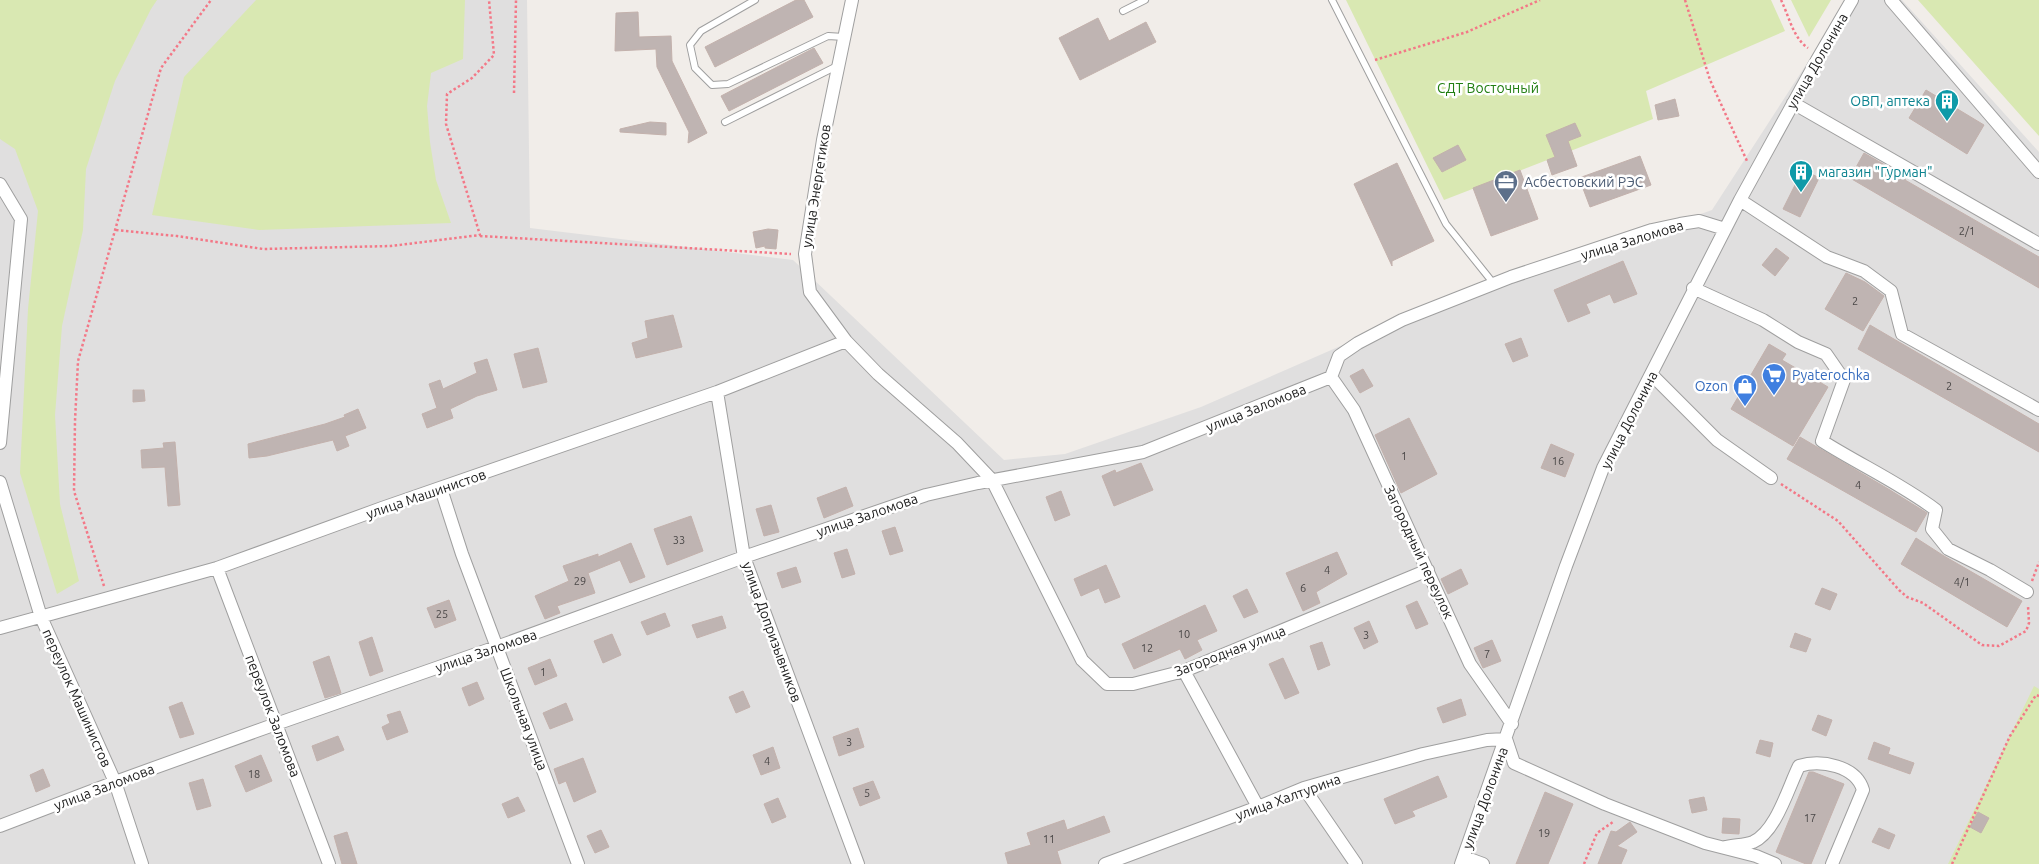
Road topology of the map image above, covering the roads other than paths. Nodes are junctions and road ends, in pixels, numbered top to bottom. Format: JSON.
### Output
{"nodes":[{"id":1,"x":755,"y":0,"type":"edge"},
{"id":2,"x":852,"y":0,"type":"edge"},
{"id":3,"x":1145,"y":0,"type":"edge"},
{"id":4,"x":1332,"y":0,"type":"edge"},
{"id":5,"x":1852,"y":0,"type":"edge"},
{"id":6,"x":1891,"y":0,"type":"edge"},
{"id":7,"x":1122,"y":11,"type":"dead end"},
{"id":8,"x":844,"y":37,"type":"junction"},
{"id":9,"x":838,"y":66,"type":"junction"},
{"id":10,"x":1793,"y":103,"type":"junction"},
{"id":11,"x":725,"y":122,"type":"dead end"},
{"id":12,"x":2039,"y":172,"type":"edge"},
{"id":13,"x":0,"y":184,"type":"edge"},
{"id":14,"x":1740,"y":200,"type":"junction"},
{"id":15,"x":1725,"y":229,"type":"junction"},
{"id":16,"x":2039,"y":244,"type":"edge"},
{"id":17,"x":1494,"y":284,"type":"junction"},
{"id":18,"x":1693,"y":288,"type":"junction"},
{"id":19,"x":846,"y":342,"type":"junction"},
{"id":20,"x":1652,"y":376,"type":"junction"},
{"id":21,"x":1331,"y":377,"type":"junction"},
{"id":22,"x":717,"y":392,"type":"junction"},
{"id":23,"x":2039,"y":410,"type":"edge"},
{"id":24,"x":0,"y":443,"type":"edge"},
{"id":25,"x":1771,"y":478,"type":"road end"},
{"id":26,"x":992,"y":480,"type":"junction"},
{"id":27,"x":0,"y":482,"type":"edge"},
{"id":28,"x":441,"y":489,"type":"junction"},
{"id":29,"x":744,"y":557,"type":"junction"},
{"id":30,"x":218,"y":568,"type":"junction"},
{"id":31,"x":1428,"y":570,"type":"junction"},
{"id":32,"x":2028,"y":592,"type":"dead end"},
{"id":33,"x":41,"y":616,"type":"junction"},
{"id":34,"x":0,"y":628,"type":"edge"},
{"id":35,"x":497,"y":647,"type":"junction"},
{"id":36,"x":1184,"y":672,"type":"junction"},
{"id":37,"x":276,"y":724,"type":"junction"},
{"id":38,"x":1512,"y":724,"type":"junction"},
{"id":39,"x":1506,"y":739,"type":"junction"},
{"id":40,"x":115,"y":782,"type":"junction"},
{"id":41,"x":1304,"y":788,"type":"junction"},
{"id":42,"x":1258,"y":807,"type":"junction"},
{"id":43,"x":0,"y":826,"type":"edge"},
{"id":44,"x":1724,"y":848,"type":"junction"},
{"id":45,"x":1463,"y":861,"type":"edge"},
{"id":46,"x":142,"y":864,"type":"edge"},
{"id":47,"x":329,"y":864,"type":"edge"},
{"id":48,"x":578,"y":864,"type":"edge"},
{"id":49,"x":858,"y":864,"type":"edge"},
{"id":50,"x":1105,"y":864,"type":"edge"},
{"id":51,"x":1356,"y":864,"type":"edge"},
{"id":52,"x":1483,"y":864,"type":"edge"},
{"id":53,"x":1775,"y":864,"type":"edge"},
{"id":54,"x":1832,"y":864,"type":"edge"}],
"edges":[{"from":1,"to":8,"type":"lane"},
{"from":2,"to":8,"type":"street","name":"улица Энергетиков"},
{"from":3,"to":7,"type":"lane"},
{"from":4,"to":17,"type":"lane"},
{"from":5,"to":10,"type":"street","name":"улица Долонина"},
{"from":6,"to":12,"type":"street"},
{"from":8,"to":9,"type":"street","name":"улица Энергетиков"},
{"from":9,"to":11,"type":"lane"},
{"from":9,"to":19,"type":"street","name":"улица Энергетиков"},
{"from":10,"to":14,"type":"street","name":"улица Долонина"},
{"from":10,"to":16,"type":"street"},
{"from":13,"to":24,"type":"street"},
{"from":14,"to":15,"type":"street","name":"улица Долонина"},
{"from":14,"to":23,"type":"street"},
{"from":15,"to":17,"type":"street","name":"улица Заломова"},
{"from":15,"to":18,"type":"street","name":"улица Долонина"},
{"from":17,"to":21,"type":"street","name":"улица Заломова"},
{"from":18,"to":20,"type":"street","name":"улица Долонина"},
{"from":18,"to":32,"type":"street"},
{"from":19,"to":22,"type":"street","name":"улица Машинистов"},
{"from":19,"to":26,"type":"street","name":"улица Энергетиков"},
{"from":20,"to":25,"type":"street"},
{"from":20,"to":38,"type":"street","name":"улица Долонина"},
{"from":21,"to":26,"type":"street","name":"улица Заломова"},
{"from":21,"to":31,"type":"street","name":"Загородный переулок"},
{"from":22,"to":28,"type":"street","name":"улица Машинистов"},
{"from":22,"to":29,"type":"street","name":"улица Допризывников"},
{"from":26,"to":29,"type":"street","name":"улица Заломова"},
{"from":26,"to":36,"type":"street","name":"Загородная улица"},
{"from":27,"to":33,"type":"street","name":"переулок Машинистов"},
{"from":28,"to":30,"type":"street","name":"улица Машинистов"},
{"from":28,"to":35,"type":"street","name":"Школьная улица"},
{"from":29,"to":35,"type":"street","name":"улица Заломова"},
{"from":29,"to":49,"type":"street","name":"улица Допризывников"},
{"from":30,"to":33,"type":"street","name":"улица Машинистов"},
{"from":30,"to":37,"type":"street","name":"переулок Заломова"},
{"from":31,"to":36,"type":"street","name":"Загородная улица"},
{"from":31,"to":38,"type":"street","name":"Загородный переулок"},
{"from":33,"to":34,"type":"street","name":"улица Машинистов"},
{"from":33,"to":40,"type":"street","name":"переулок Машинистов"},
{"from":35,"to":37,"type":"street","name":"улица Заломова"},
{"from":35,"to":48,"type":"street","name":"Школьная улица"},
{"from":36,"to":42,"type":"street"},
{"from":37,"to":40,"type":"street","name":"улица Заломова"},
{"from":37,"to":47,"type":"street","name":"переулок Заломова"},
{"from":38,"to":39,"type":"street","name":"улица Долонина"},
{"from":39,"to":41,"type":"street","name":"улица Халтурина"},
{"from":39,"to":44,"type":"street"},
{"from":39,"to":45,"type":"street","name":"улица Долонина"},
{"from":40,"to":43,"type":"street","name":"улица Заломова"},
{"from":40,"to":46,"type":"street","name":"переулок Машинистов"},
{"from":41,"to":42,"type":"street","name":"улица Халтурина"},
{"from":41,"to":51,"type":"street"},
{"from":42,"to":50,"type":"street","name":"улица Халтурина"},
{"from":44,"to":53,"type":"street"},
{"from":44,"to":54,"type":"street"},
{"from":45,"to":52,"type":"street"}]}
